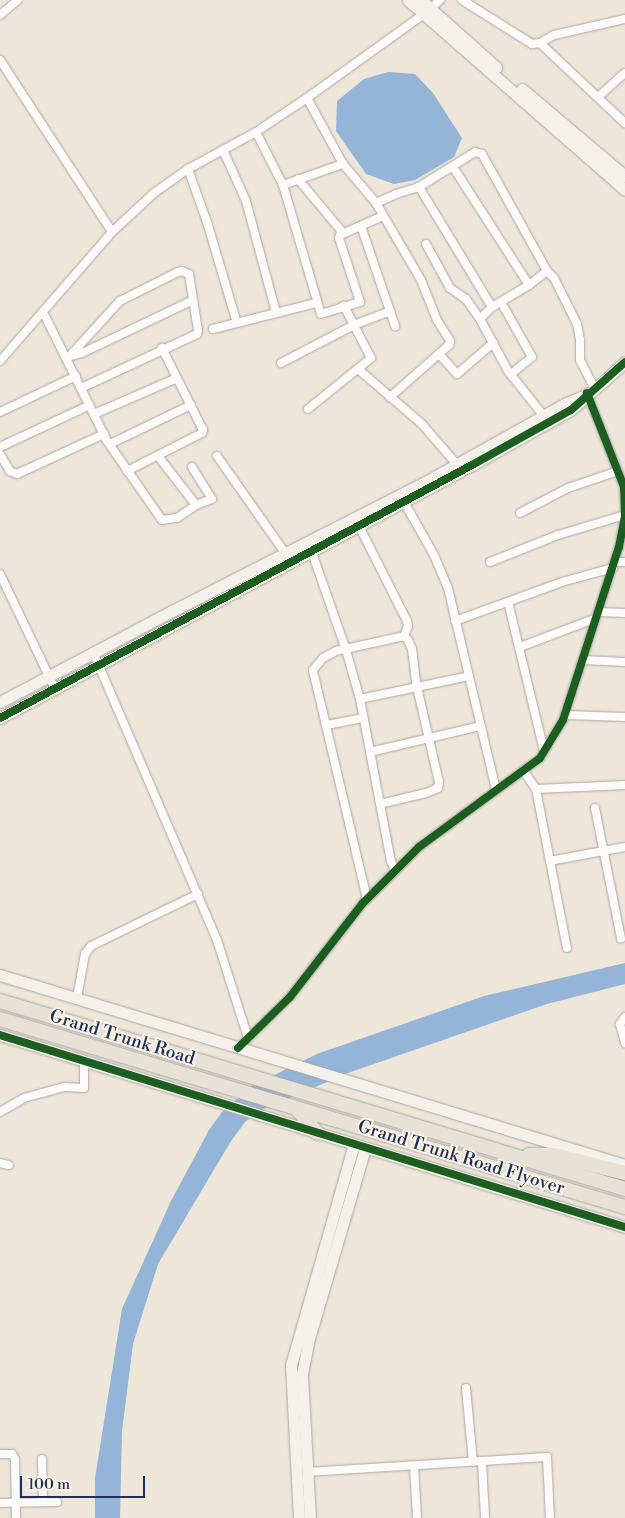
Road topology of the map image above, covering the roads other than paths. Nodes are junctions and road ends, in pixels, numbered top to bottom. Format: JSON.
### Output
{"nodes":[{"id":1,"x":18,"y":0,"type":"edge"},
{"id":2,"x":408,"y":0,"type":"edge"},
{"id":3,"x":421,"y":0,"type":"edge"},
{"id":4,"x":440,"y":0,"type":"edge"},
{"id":5,"x":462,"y":0,"type":"edge"},
{"id":6,"x":428,"y":11,"type":"junction"},
{"id":7,"x":0,"y":15,"type":"edge"},
{"id":8,"x":625,"y":19,"type":"edge"},
{"id":9,"x":540,"y":43,"type":"junction"},
{"id":10,"x":0,"y":60,"type":"edge"},
{"id":11,"x":625,"y":73,"type":"edge"},
{"id":12,"x":598,"y":97,"type":"junction"},
{"id":13,"x":307,"y":98,"type":"junction"},
{"id":14,"x":625,"y":123,"type":"edge"},
{"id":15,"x":256,"y":132,"type":"junction"},
{"id":16,"x":223,"y":150,"type":"junction"},
{"id":17,"x":343,"y":164,"type":"junction"},
{"id":18,"x":453,"y":167,"type":"junction"},
{"id":19,"x":188,"y":169,"type":"junction"},
{"id":20,"x":625,"y":176,"type":"edge"},
{"id":21,"x":298,"y":178,"type":"junction"},
{"id":22,"x":283,"y":185,"type":"junction"},
{"id":23,"x":419,"y":187,"type":"junction"},
{"id":24,"x":625,"y":190,"type":"edge"},
{"id":25,"x":376,"y":203,"type":"junction"},
{"id":26,"x":383,"y":216,"type":"junction"},
{"id":27,"x":361,"y":226,"type":"junction"},
{"id":28,"x":112,"y":232,"type":"junction"},
{"id":29,"x":343,"y":233,"type":"junction"},
{"id":30,"x":426,"y":244,"type":"dead end"},
{"id":31,"x":547,"y":271,"type":"junction"},
{"id":32,"x":529,"y":285,"type":"junction"},
{"id":33,"x":193,"y":300,"type":"junction"},
{"id":34,"x":500,"y":302,"type":"junction"},
{"id":35,"x":316,"y":303,"type":"junction"},
{"id":36,"x":344,"y":306,"type":"junction"},
{"id":37,"x":492,"y":307,"type":"junction"},
{"id":38,"x":390,"y":311,"type":"junction"},
{"id":39,"x":43,"y":312,"type":"junction"},
{"id":40,"x":276,"y":312,"type":"junction"},
{"id":41,"x":480,"y":319,"type":"junction"},
{"id":42,"x":237,"y":323,"type":"junction"},
{"id":43,"x":354,"y":325,"type":"junction"},
{"id":44,"x":395,"y":326,"type":"dead end"},
{"id":45,"x":213,"y":329,"type":"dead end"},
{"id":46,"x":493,"y":343,"type":"junction"},
{"id":47,"x":162,"y":348,"type":"junction"},
{"id":48,"x":439,"y":354,"type":"junction"},
{"id":49,"x":69,"y":357,"type":"junction"},
{"id":50,"x":0,"y":361,"type":"edge"},
{"id":51,"x":625,"y":362,"type":"edge"},
{"id":52,"x":281,"y":363,"type":"dead end"},
{"id":53,"x":358,"y":369,"type":"junction"},
{"id":54,"x":511,"y":374,"type":"junction"},
{"id":55,"x":76,"y":376,"type":"junction"},
{"id":56,"x":177,"y":378,"type":"junction"},
{"id":57,"x":81,"y":388,"type":"junction"},
{"id":58,"x":589,"y":392,"type":"junction"},
{"id":59,"x":390,"y":397,"type":"junction"},
{"id":60,"x":90,"y":405,"type":"junction"},
{"id":61,"x":191,"y":405,"type":"junction"},
{"id":62,"x":308,"y":409,"type":"dead end"},
{"id":63,"x":0,"y":412,"type":"edge"},
{"id":64,"x":94,"y":414,"type":"junction"},
{"id":65,"x":543,"y":415,"type":"junction"},
{"id":66,"x":104,"y":434,"type":"junction"},
{"id":67,"x":110,"y":444,"type":"junction"},
{"id":68,"x":0,"y":447,"type":"edge"},
{"id":69,"x":0,"y":454,"type":"edge"},
{"id":70,"x":158,"y":456,"type":"junction"},
{"id":71,"x":217,"y":456,"type":"dead end"},
{"id":72,"x":192,"y":467,"type":"dead end"},
{"id":73,"x":459,"y":467,"type":"junction"},
{"id":74,"x":127,"y":471,"type":"junction"},
{"id":75,"x":618,"y":471,"type":"junction"},
{"id":76,"x":404,"y":502,"type":"junction"},
{"id":77,"x":196,"y":505,"type":"junction"},
{"id":78,"x":520,"y":513,"type":"dead end"},
{"id":79,"x":625,"y":514,"type":"edge"},
{"id":80,"x":624,"y":524,"type":"edge"},
{"id":81,"x":359,"y":526,"type":"junction"},
{"id":82,"x":310,"y":547,"type":"junction"},
{"id":83,"x":286,"y":554,"type":"junction"},
{"id":84,"x":490,"y":562,"type":"dead end"},
{"id":85,"x":625,"y":562,"type":"edge"},
{"id":86,"x":614,"y":565,"type":"junction"},
{"id":87,"x":0,"y":574,"type":"edge"},
{"id":88,"x":508,"y":602,"type":"junction"},
{"id":89,"x":598,"y":612,"type":"junction"},
{"id":90,"x":625,"y":613,"type":"edge"},
{"id":91,"x":594,"y":620,"type":"junction"},
{"id":92,"x":455,"y":621,"type":"junction"},
{"id":93,"x":404,"y":636,"type":"junction"},
{"id":94,"x":520,"y":647,"type":"junction"},
{"id":95,"x":346,"y":650,"type":"junction"},
{"id":96,"x":93,"y":652,"type":"junction"},
{"id":97,"x":583,"y":660,"type":"junction"},
{"id":98,"x":625,"y":662,"type":"edge"},
{"id":99,"x":99,"y":666,"type":"junction"},
{"id":100,"x":49,"y":676,"type":"junction"},
{"id":101,"x":469,"y":676,"type":"junction"},
{"id":102,"x":418,"y":687,"type":"junction"},
{"id":103,"x":56,"y":689,"type":"junction"},
{"id":104,"x":360,"y":699,"type":"junction"},
{"id":105,"x":0,"y":702,"type":"edge"},
{"id":106,"x":565,"y":715,"type":"junction"},
{"id":107,"x":625,"y":717,"type":"edge"},
{"id":108,"x":0,"y":718,"type":"edge"},
{"id":109,"x":363,"y":718,"type":"junction"},
{"id":110,"x":327,"y":725,"type":"junction"},
{"id":111,"x":480,"y":726,"type":"junction"},
{"id":112,"x":428,"y":737,"type":"junction"},
{"id":113,"x":544,"y":751,"type":"junction"},
{"id":114,"x":370,"y":752,"type":"junction"},
{"id":115,"x":523,"y":770,"type":"junction"},
{"id":116,"x":625,"y":785,"type":"edge"},
{"id":117,"x":536,"y":789,"type":"junction"},
{"id":118,"x":496,"y":790,"type":"junction"},
{"id":119,"x":380,"y":804,"type":"junction"},
{"id":120,"x":596,"y":808,"type":"dead end"},
{"id":121,"x":625,"y":848,"type":"edge"},
{"id":122,"x":604,"y":851,"type":"junction"},
{"id":123,"x":550,"y":860,"type":"junction"},
{"id":124,"x":395,"y":871,"type":"junction"},
{"id":125,"x":198,"y":894,"type":"junction"},
{"id":126,"x":367,"y":899,"type":"junction"},
{"id":127,"x":621,"y":938,"type":"dead end"},
{"id":128,"x":567,"y":948,"type":"dead end"},
{"id":129,"x":0,"y":975,"type":"edge"},
{"id":130,"x":77,"y":998,"type":"junction"},
{"id":131,"x":0,"y":1001,"type":"edge"},
{"id":132,"x":625,"y":1017,"type":"edge"},
{"id":133,"x":0,"y":1019,"type":"edge"},
{"id":134,"x":0,"y":1035,"type":"edge"},
{"id":135,"x":248,"y":1038,"type":"junction"},
{"id":136,"x":625,"y":1043,"type":"edge"},
{"id":137,"x":238,"y":1048,"type":"junction"},
{"id":138,"x":84,"y":1062,"type":"junction"},
{"id":139,"x":297,"y":1109,"type":"junction"},
{"id":140,"x":0,"y":1112,"type":"edge"},
{"id":141,"x":317,"y":1133,"type":"junction"},
{"id":142,"x":360,"y":1146,"type":"junction"},
{"id":143,"x":513,"y":1155,"type":"junction"},
{"id":144,"x":0,"y":1163,"type":"edge"},
{"id":145,"x":9,"y":1165,"type":"dead end"},
{"id":146,"x":625,"y":1165,"type":"edge"},
{"id":147,"x":625,"y":1173,"type":"edge"},
{"id":148,"x":621,"y":1188,"type":"edge"},
{"id":149,"x":619,"y":1205,"type":"edge"},
{"id":150,"x":625,"y":1227,"type":"edge"},
{"id":151,"x":466,"y":1388,"type":"dead end"},
{"id":152,"x":0,"y":1454,"type":"edge"},
{"id":153,"x":42,"y":1459,"type":"dead end"},
{"id":154,"x":478,"y":1462,"type":"junction"},
{"id":155,"x":414,"y":1466,"type":"junction"},
{"id":156,"x":307,"y":1472,"type":"junction"},
{"id":157,"x":16,"y":1502,"type":"junction"},
{"id":158,"x":43,"y":1502,"type":"junction"},
{"id":159,"x":57,"y":1502,"type":"dead end"},
{"id":160,"x":0,"y":1503,"type":"edge"},
{"id":161,"x":16,"y":1518,"type":"edge"},
{"id":162,"x":299,"y":1518,"type":"edge"},
{"id":163,"x":310,"y":1518,"type":"edge"},
{"id":164,"x":417,"y":1518,"type":"edge"},
{"id":165,"x":485,"y":1518,"type":"edge"},
{"id":166,"x":550,"y":1518,"type":"edge"}],
"edges":[{"from":1,"to":7,"type":"street"},
{"from":2,"to":6,"type":"street"},
{"from":3,"to":6,"type":"street"},
{"from":4,"to":6,"type":"street"},
{"from":5,"to":9,"type":"street"},
{"from":6,"to":13,"type":"street"},
{"from":6,"to":20,"type":"street"},
{"from":6,"to":24,"type":"street"},
{"from":8,"to":9,"type":"street"},
{"from":9,"to":12,"type":"street"},
{"from":10,"to":28,"type":"street"},
{"from":11,"to":12,"type":"street"},
{"from":12,"to":14,"type":"street"},
{"from":13,"to":15,"type":"street"},
{"from":13,"to":17,"type":"street"},
{"from":15,"to":16,"type":"street"},
{"from":15,"to":22,"type":"street"},
{"from":16,"to":19,"type":"street"},
{"from":16,"to":40,"type":"street"},
{"from":17,"to":21,"type":"street"},
{"from":17,"to":25,"type":"street"},
{"from":18,"to":23,"type":"street"},
{"from":18,"to":31,"type":"street"},
{"from":18,"to":32,"type":"street"},
{"from":19,"to":28,"type":"street"},
{"from":19,"to":42,"type":"street"},
{"from":21,"to":22,"type":"street"},
{"from":21,"to":29,"type":"street"},
{"from":22,"to":35,"type":"street"},
{"from":23,"to":25,"type":"street"},
{"from":23,"to":37,"type":"street"},
{"from":25,"to":26,"type":"street"},
{"from":26,"to":27,"type":"street"},
{"from":26,"to":48,"type":"street"},
{"from":27,"to":29,"type":"street"},
{"from":27,"to":38,"type":"street"},
{"from":28,"to":39,"type":"street"},
{"from":29,"to":36,"type":"street"},
{"from":30,"to":41,"type":"street"},
{"from":31,"to":32,"type":"street"},
{"from":31,"to":58,"type":"street"},
{"from":32,"to":34,"type":"street"},
{"from":33,"to":47,"type":"street"},
{"from":33,"to":49,"type":"street"},
{"from":33,"to":49,"type":"street"},
{"from":34,"to":37,"type":"street"},
{"from":34,"to":54,"type":"street"},
{"from":35,"to":36,"type":"street"},
{"from":35,"to":40,"type":"street"},
{"from":36,"to":43,"type":"street"},
{"from":37,"to":41,"type":"street"},
{"from":38,"to":43,"type":"street"},
{"from":38,"to":44,"type":"street"},
{"from":39,"to":49,"type":"street"},
{"from":39,"to":50,"type":"street"},
{"from":40,"to":42,"type":"street"},
{"from":41,"to":46,"type":"street"},
{"from":42,"to":45,"type":"street"},
{"from":43,"to":52,"type":"street"},
{"from":43,"to":53,"type":"street"},
{"from":46,"to":48,"type":"street"},
{"from":46,"to":54,"type":"street"},
{"from":47,"to":56,"type":"street"},
{"from":47,"to":57,"type":"street"},
{"from":48,"to":59,"type":"street"},
{"from":49,"to":55,"type":"street"},
{"from":51,"to":58,"type":"street"},
{"from":53,"to":59,"type":"street"},
{"from":53,"to":62,"type":"street"},
{"from":54,"to":65,"type":"street"},
{"from":55,"to":57,"type":"street"},
{"from":55,"to":63,"type":"street"},
{"from":56,"to":61,"type":"street"},
{"from":56,"to":64,"type":"street"},
{"from":57,"to":60,"type":"street"},
{"from":58,"to":65,"type":"street"},
{"from":58,"to":73,"type":"street"},
{"from":58,"to":75,"type":"street"},
{"from":59,"to":73,"type":"street"},
{"from":60,"to":64,"type":"street"},
{"from":60,"to":68,"type":"street"},
{"from":61,"to":67,"type":"street"},
{"from":61,"to":70,"type":"street"},
{"from":64,"to":66,"type":"street"},
{"from":65,"to":73,"type":"street"},
{"from":66,"to":67,"type":"street"},
{"from":66,"to":69,"type":"street"},
{"from":67,"to":74,"type":"street"},
{"from":70,"to":74,"type":"street"},
{"from":70,"to":77,"type":"street"},
{"from":71,"to":83,"type":"street"},
{"from":72,"to":77,"type":"street"},
{"from":73,"to":76,"type":"street"},
{"from":73,"to":82,"type":"street"},
{"from":74,"to":77,"type":"street"},
{"from":75,"to":78,"type":"street"},
{"from":75,"to":79,"type":"street"},
{"from":76,"to":81,"type":"street"},
{"from":76,"to":92,"type":"street"},
{"from":79,"to":80,"type":"street"},
{"from":79,"to":84,"type":"street"},
{"from":80,"to":86,"type":"street"},
{"from":81,"to":82,"type":"street"},
{"from":81,"to":93,"type":"street"},
{"from":82,"to":83,"type":"street"},
{"from":82,"to":95,"type":"street"},
{"from":82,"to":99,"type":"street"},
{"from":83,"to":96,"type":"street"},
{"from":85,"to":86,"type":"street"},
{"from":86,"to":88,"type":"street"},
{"from":86,"to":89,"type":"street"},
{"from":87,"to":100,"type":"street"},
{"from":88,"to":92,"type":"street"},
{"from":88,"to":94,"type":"street"},
{"from":89,"to":90,"type":"street"},
{"from":89,"to":91,"type":"street"},
{"from":91,"to":94,"type":"street"},
{"from":91,"to":97,"type":"street"},
{"from":92,"to":101,"type":"street"},
{"from":93,"to":95,"type":"street"},
{"from":93,"to":102,"type":"street"},
{"from":94,"to":113,"type":"street"},
{"from":95,"to":104,"type":"street"},
{"from":95,"to":110,"type":"street"},
{"from":96,"to":99,"type":"street"},
{"from":96,"to":100,"type":"street"},
{"from":97,"to":98,"type":"street"},
{"from":97,"to":106,"type":"street"},
{"from":99,"to":103,"type":"street"},
{"from":99,"to":125,"type":"street"},
{"from":100,"to":103,"type":"street"},
{"from":100,"to":105,"type":"street"},
{"from":101,"to":102,"type":"street"},
{"from":101,"to":111,"type":"street"},
{"from":102,"to":104,"type":"street"},
{"from":102,"to":112,"type":"street"},
{"from":103,"to":108,"type":"street"},
{"from":104,"to":109,"type":"street"},
{"from":106,"to":107,"type":"street"},
{"from":106,"to":113,"type":"street"},
{"from":109,"to":110,"type":"street"},
{"from":109,"to":114,"type":"street"},
{"from":110,"to":126,"type":"street"},
{"from":111,"to":112,"type":"street"},
{"from":111,"to":118,"type":"street"},
{"from":112,"to":114,"type":"street"},
{"from":112,"to":119,"type":"street"},
{"from":113,"to":115,"type":"street"},
{"from":114,"to":119,"type":"street"},
{"from":115,"to":117,"type":"street"},
{"from":115,"to":118,"type":"street"},
{"from":116,"to":117,"type":"street"},
{"from":117,"to":123,"type":"street"},
{"from":118,"to":124,"type":"street"},
{"from":119,"to":124,"type":"street"},
{"from":120,"to":122,"type":"street"},
{"from":121,"to":122,"type":"street"},
{"from":122,"to":123,"type":"street"},
{"from":122,"to":127,"type":"street"},
{"from":123,"to":128,"type":"street"},
{"from":124,"to":126,"type":"street"},
{"from":125,"to":130,"type":"street"},
{"from":125,"to":135,"type":"street"},
{"from":126,"to":135,"type":"street"},
{"from":129,"to":130,"type":"street"},
{"from":130,"to":137,"type":"street"},
{"from":131,"to":143,"type":"highway","name":"Grand Trunk Road"},
{"from":132,"to":136,"type":"street"},
{"from":133,"to":139,"type":"highway","name":"Grand Trunk Road"},
{"from":134,"to":138,"type":"street"},
{"from":135,"to":137,"type":"street"},
{"from":137,"to":146,"type":"street"},
{"from":138,"to":140,"type":"street"},
{"from":138,"to":141,"type":"street"},
{"from":139,"to":141,"type":"highway"},
{"from":139,"to":149,"type":"highway","name":"Grand Trunk Road Flyover"},
{"from":141,"to":142,"type":"street"},
{"from":142,"to":150,"type":"street"},
{"from":142,"to":156,"type":"street"},
{"from":142,"to":162,"type":"street"},
{"from":143,"to":147,"type":"highway"},
{"from":143,"to":148,"type":"highway"},
{"from":144,"to":145,"type":"street"},
{"from":151,"to":154,"type":"street"},
{"from":152,"to":157,"type":"street"},
{"from":153,"to":158,"type":"street"},
{"from":154,"to":155,"type":"street"},
{"from":154,"to":165,"type":"street"},
{"from":154,"to":166,"type":"street"},
{"from":155,"to":156,"type":"street"},
{"from":155,"to":164,"type":"street"},
{"from":156,"to":163,"type":"street"},
{"from":157,"to":158,"type":"street"},
{"from":157,"to":160,"type":"street"},
{"from":157,"to":161,"type":"street"},
{"from":158,"to":159,"type":"street"}]}
